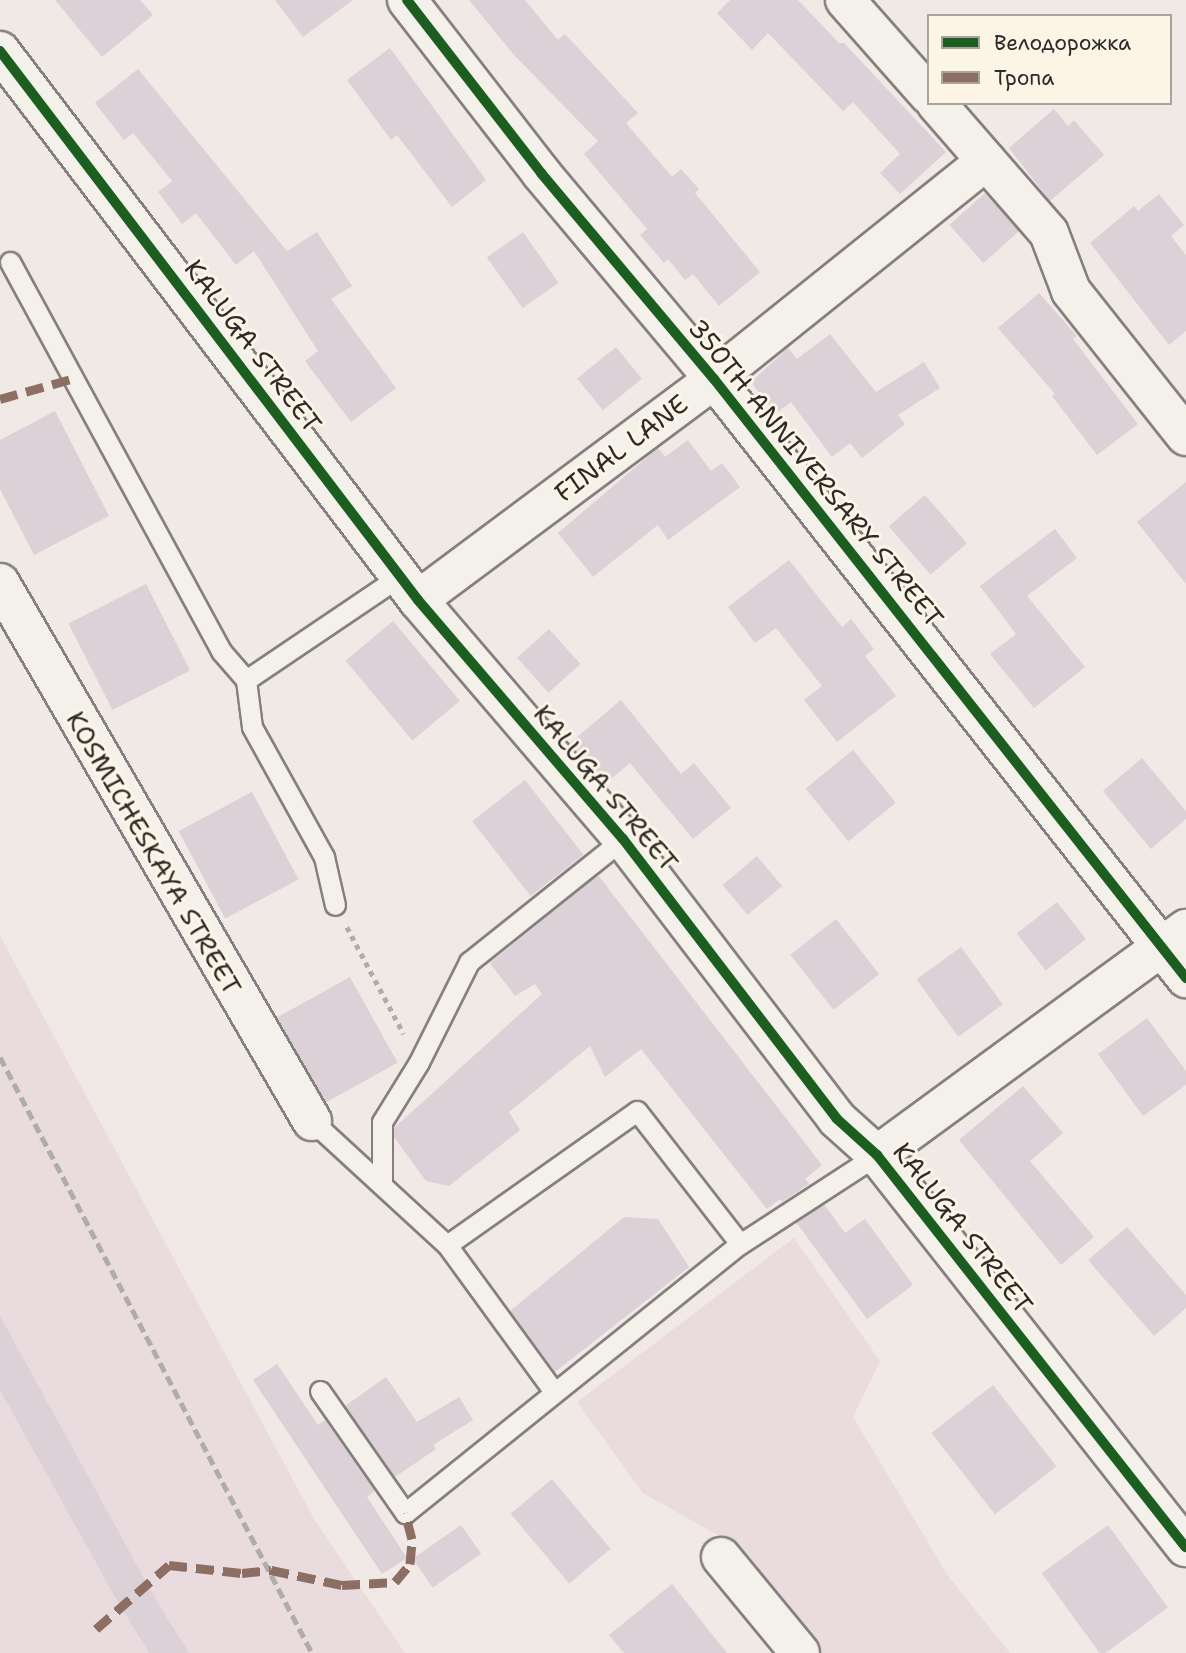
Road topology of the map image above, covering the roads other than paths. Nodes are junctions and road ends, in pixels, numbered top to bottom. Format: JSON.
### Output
{"nodes":[{"id":1,"x":407,"y":0,"type":"edge"},
{"id":2,"x":845,"y":0,"type":"edge"},
{"id":3,"x":3,"y":61,"type":"edge"},
{"id":4,"x":927,"y":93,"type":"edge"},
{"id":5,"x":938,"y":105,"type":"edge"},
{"id":6,"x":986,"y":161,"type":"junction"},
{"id":7,"x":10,"y":262,"type":"dead end"},
{"id":8,"x":715,"y":379,"type":"junction"},
{"id":9,"x":1186,"y":436,"type":"edge"},
{"id":10,"x":0,"y":583,"type":"edge"},
{"id":11,"x":409,"y":588,"type":"junction"},
{"id":12,"x":246,"y":680,"type":"junction"},
{"id":13,"x":623,"y":839,"type":"junction"},
{"id":14,"x":335,"y":905,"type":"road end"},
{"id":15,"x":1174,"y":938,"type":"edge"},
{"id":16,"x":1186,"y":978,"type":"edge"},
{"id":17,"x":312,"y":1121,"type":"joint"},
{"id":18,"x":877,"y":1155,"type":"junction"},
{"id":19,"x":382,"y":1185,"type":"junction"},
{"id":20,"x":740,"y":1244,"type":"junction"},
{"id":21,"x":447,"y":1245,"type":"junction"},
{"id":22,"x":320,"y":1391,"type":"dead end"},
{"id":23,"x":554,"y":1392,"type":"junction"},
{"id":24,"x":1186,"y":1547,"type":"edge"},
{"id":25,"x":721,"y":1557,"type":"dead end"},
{"id":26,"x":800,"y":1653,"type":"edge"}],
"edges":[{"from":1,"to":8,"type":"street","name":"350TH ANNIVERSARY STREET"},
{"from":2,"to":4,"type":"street"},
{"from":3,"to":11,"type":"street","name":"KALUGA STREET"},
{"from":5,"to":6,"type":"street"},
{"from":6,"to":8,"type":"street","name":"FINAL LANE"},
{"from":6,"to":9,"type":"street"},
{"from":7,"to":12,"type":"lane"},
{"from":8,"to":11,"type":"street","name":"FINAL LANE"},
{"from":8,"to":15,"type":"street","name":"350TH ANNIVERSARY STREET"},
{"from":10,"to":17,"type":"street","name":"KOSMICHESKAYA STREET"},
{"from":11,"to":12,"type":"lane"},
{"from":11,"to":13,"type":"street","name":"KALUGA STREET"},
{"from":12,"to":14,"type":"lane"},
{"from":13,"to":18,"type":"street","name":"KALUGA STREET"},
{"from":13,"to":19,"type":"lane"},
{"from":15,"to":16,"type":"street","name":"350TH ANNIVERSARY STREET"},
{"from":15,"to":18,"type":"street"},
{"from":17,"to":19,"type":"lane"},
{"from":18,"to":20,"type":"lane"},
{"from":18,"to":24,"type":"street","name":"KALUGA STREET"},
{"from":19,"to":21,"type":"lane"},
{"from":20,"to":21,"type":"lane"},
{"from":20,"to":23,"type":"lane"},
{"from":21,"to":23,"type":"lane"},
{"from":22,"to":23,"type":"lane"},
{"from":25,"to":26,"type":"street"}]}
